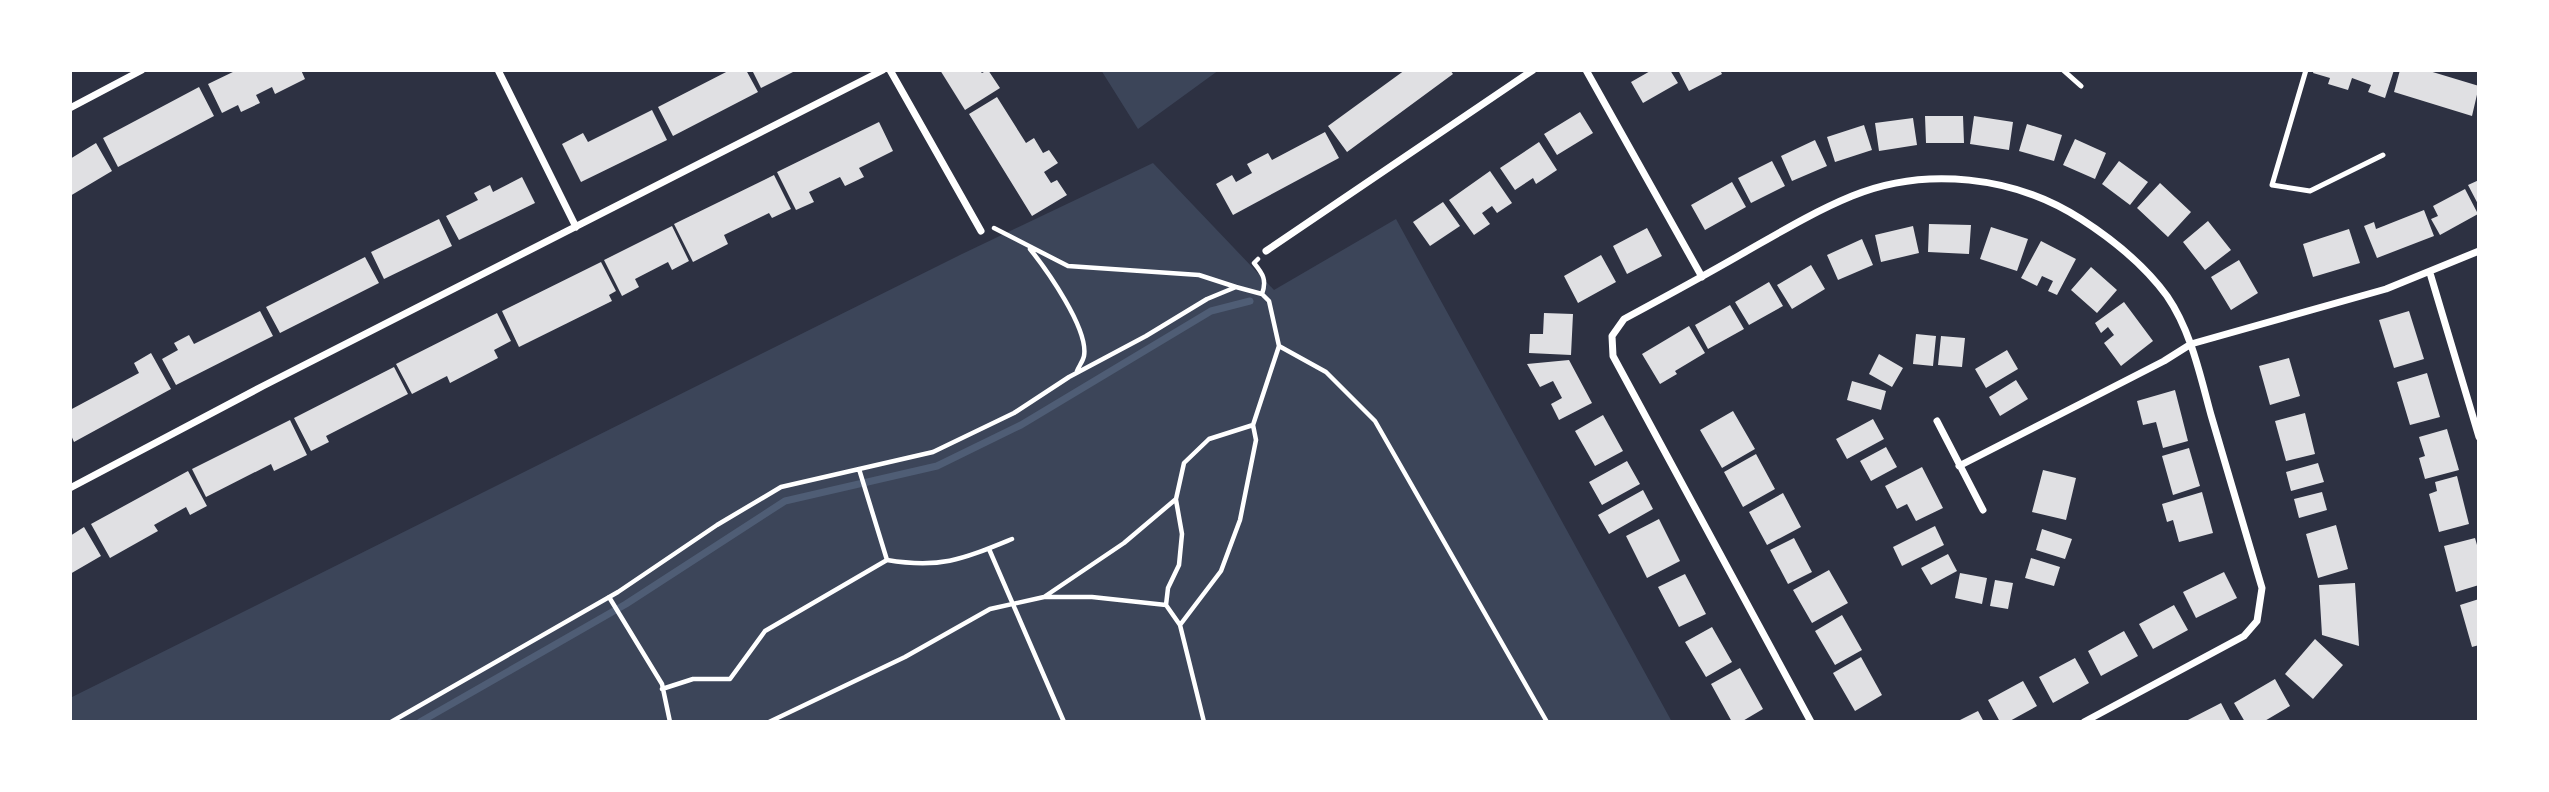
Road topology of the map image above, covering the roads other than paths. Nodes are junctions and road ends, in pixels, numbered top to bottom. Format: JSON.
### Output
{"nodes":[{"id":1,"x":142,"y":70,"type":"edge"},
{"id":2,"x":498,"y":70,"type":"edge"},
{"id":3,"x":883,"y":70,"type":"edge"},
{"id":4,"x":890,"y":70,"type":"edge"},
{"id":5,"x":1533,"y":70,"type":"edge"},
{"id":6,"x":1586,"y":70,"type":"edge"},
{"id":7,"x":2066,"y":70,"type":"edge"},
{"id":8,"x":2306,"y":70,"type":"edge"},
{"id":9,"x":2081,"y":86,"type":"dead end"},
{"id":10,"x":70,"y":108,"type":"edge"},
{"id":11,"x":2383,"y":155,"type":"dead end"},
{"id":12,"x":576,"y":228,"type":"junction"},
{"id":13,"x":981,"y":231,"type":"road end"},
{"id":14,"x":1266,"y":251,"type":"dead end"},
{"id":15,"x":2479,"y":251,"type":"edge"},
{"id":16,"x":2430,"y":273,"type":"junction"},
{"id":17,"x":1702,"y":276,"type":"junction"},
{"id":18,"x":2191,"y":344,"type":"junction"},
{"id":19,"x":1937,"y":421,"type":"dead end"},
{"id":20,"x":2479,"y":437,"type":"edge"},
{"id":21,"x":1959,"y":466,"type":"junction"},
{"id":22,"x":70,"y":488,"type":"edge"},
{"id":23,"x":1983,"y":510,"type":"dead end"},
{"id":24,"x":1811,"y":722,"type":"edge"},
{"id":25,"x":2084,"y":722,"type":"edge"}],
"edges":[{"from":1,"to":10,"type":"street"},
{"from":2,"to":12,"type":"street"},
{"from":3,"to":12,"type":"street"},
{"from":4,"to":13,"type":"street"},
{"from":5,"to":14,"type":"street"},
{"from":6,"to":17,"type":"street"},
{"from":7,"to":9,"type":"lane"},
{"from":8,"to":11,"type":"lane"},
{"from":12,"to":22,"type":"street"},
{"from":15,"to":16,"type":"street"},
{"from":16,"to":18,"type":"street"},
{"from":16,"to":20,"type":"street"},
{"from":17,"to":18,"type":"street"},
{"from":17,"to":24,"type":"street"},
{"from":18,"to":21,"type":"street"},
{"from":18,"to":25,"type":"street"},
{"from":19,"to":21,"type":"street"},
{"from":21,"to":23,"type":"street"}]}
